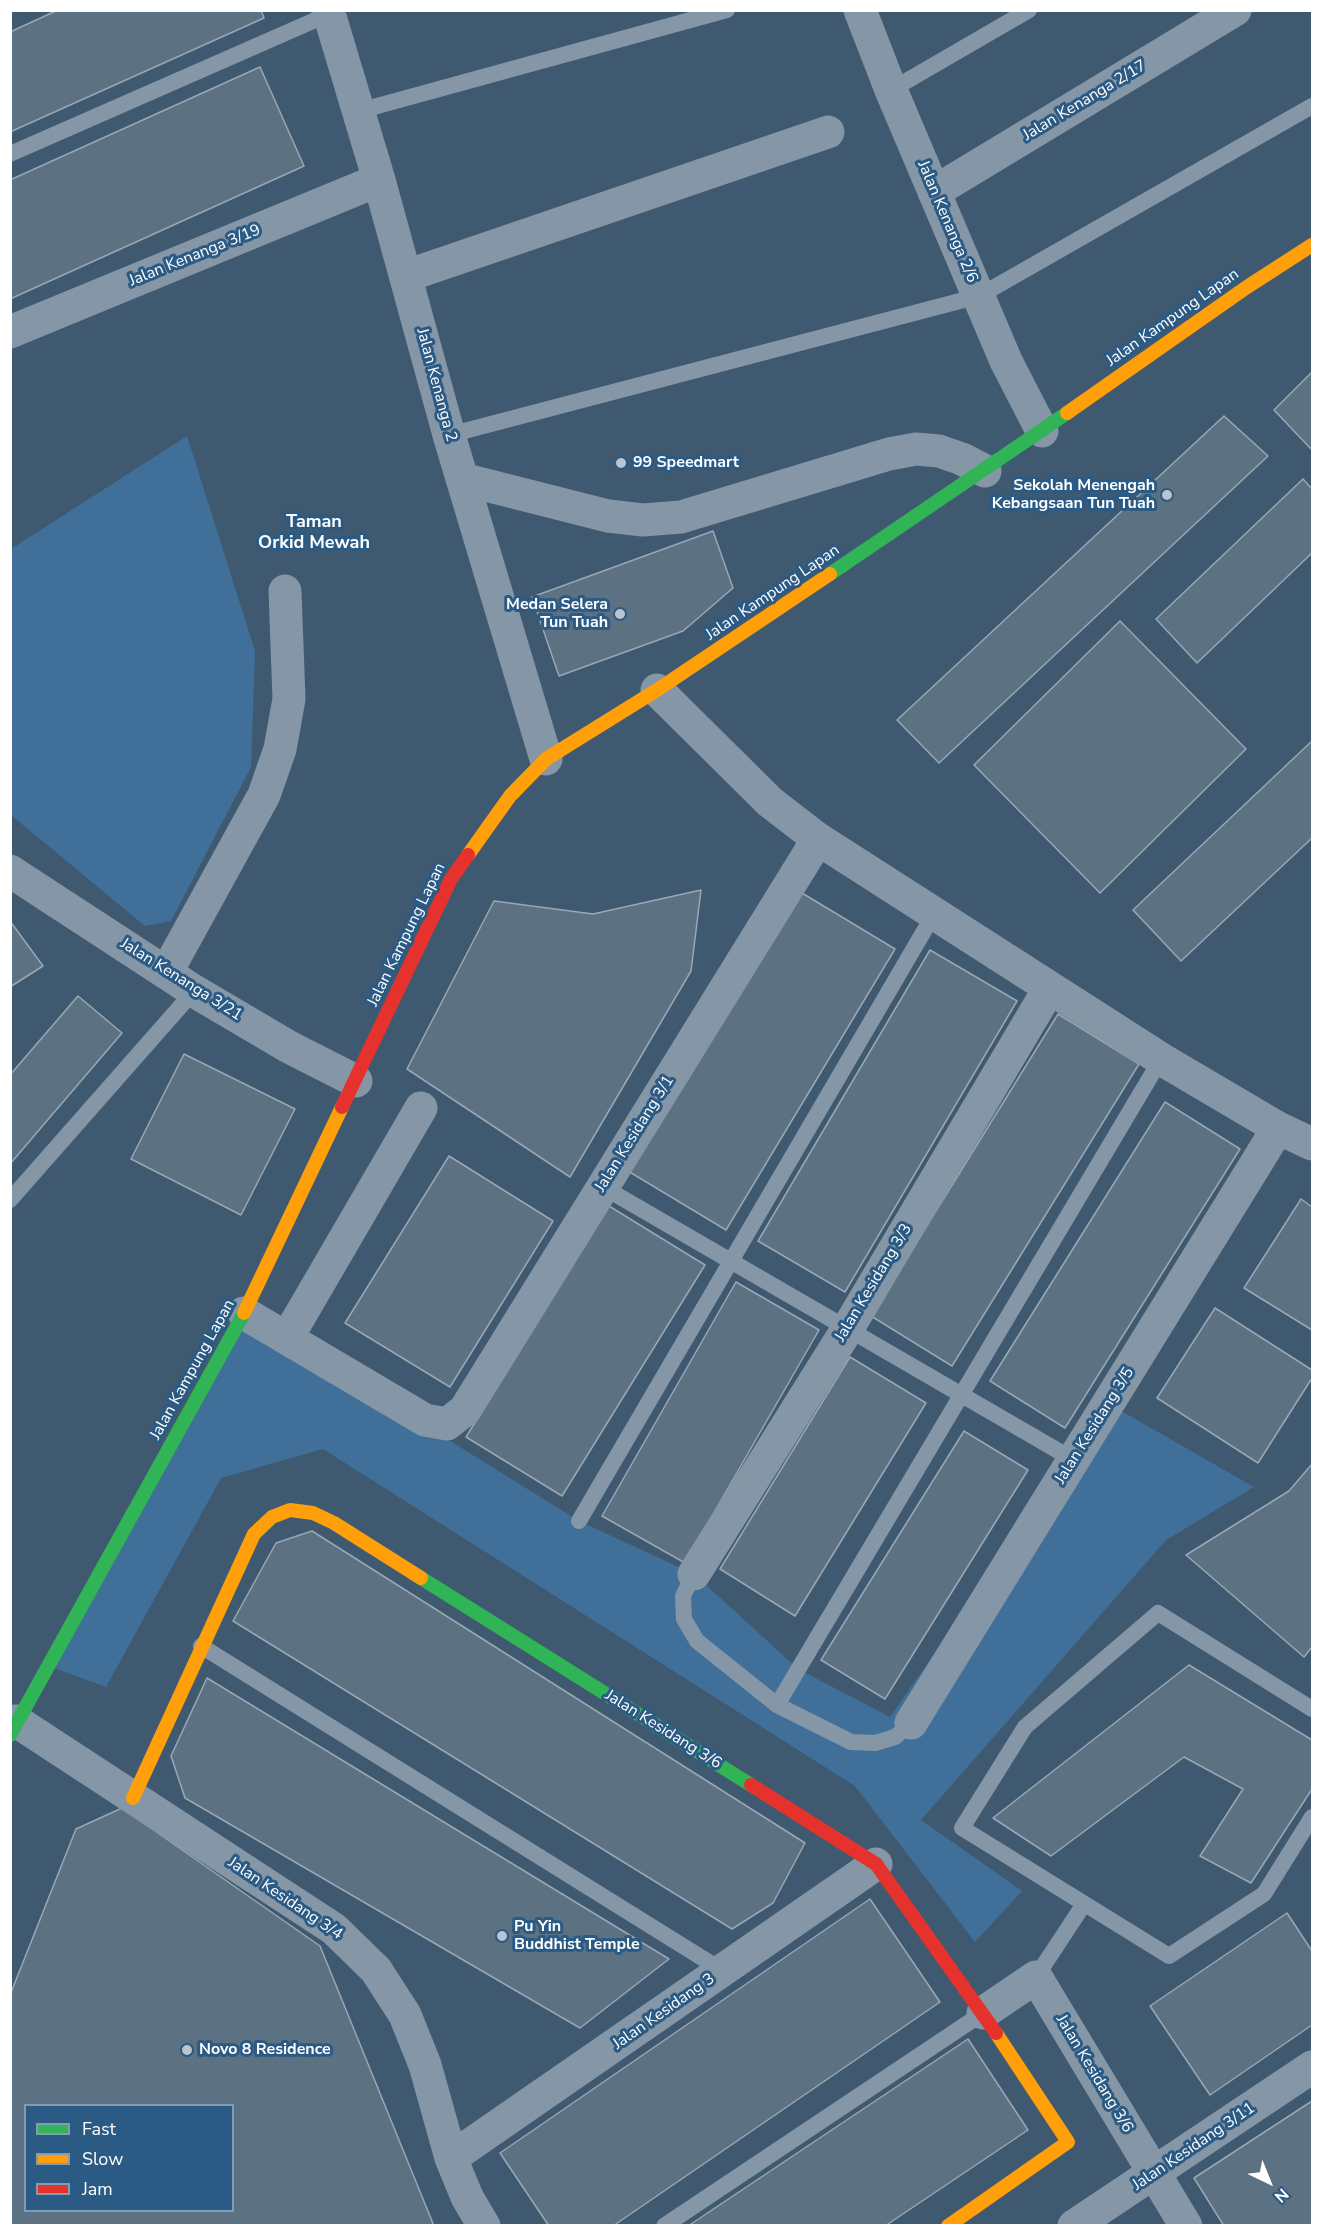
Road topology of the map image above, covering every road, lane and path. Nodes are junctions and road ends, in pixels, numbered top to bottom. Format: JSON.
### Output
{"nodes":[{"id":1,"x":727,"y":10,"type":"edge"},
{"id":2,"x":860,"y":10,"type":"edge"},
{"id":3,"x":1029,"y":10,"type":"edge"},
{"id":4,"x":1235,"y":10,"type":"edge"},
{"id":5,"x":328,"y":12,"type":"edge"},
{"id":6,"x":891,"y":90,"type":"junction"},
{"id":7,"x":1312,"y":106,"type":"edge"},
{"id":8,"x":359,"y":111,"type":"junction"},
{"id":9,"x":828,"y":132,"type":"dead end"},
{"id":10,"x":10,"y":154,"type":"edge"},
{"id":11,"x":380,"y":180,"type":"junction"},
{"id":12,"x":934,"y":192,"type":"junction"},
{"id":13,"x":1312,"y":245,"type":"edge"},
{"id":14,"x":406,"y":276,"type":"junction"},
{"id":15,"x":979,"y":297,"type":"junction"},
{"id":16,"x":10,"y":332,"type":"edge"},
{"id":17,"x":1042,"y":431,"type":"junction"},
{"id":18,"x":449,"y":435,"type":"junction"},
{"id":19,"x":985,"y":471,"type":"junction"},
{"id":20,"x":462,"y":479,"type":"junction"},
{"id":21,"x":285,"y":591,"type":"dead end"},
{"id":22,"x":657,"y":690,"type":"junction"},
{"id":23,"x":546,"y":759,"type":"junction"},
{"id":24,"x":818,"y":839,"type":"junction"},
{"id":25,"x":10,"y":872,"type":"edge"},
{"id":26,"x":934,"y":914,"type":"junction"},
{"id":27,"x":166,"y":973,"type":"junction"},
{"id":28,"x":1049,"y":989,"type":"junction"},
{"id":29,"x":194,"y":991,"type":"junction"},
{"id":30,"x":1161,"y":1059,"type":"junction"},
{"id":31,"x":356,"y":1081,"type":"junction"},
{"id":32,"x":421,"y":1108,"type":"dead end"},
{"id":33,"x":1278,"y":1128,"type":"junction"},
{"id":34,"x":1312,"y":1144,"type":"edge"},
{"id":35,"x":603,"y":1186,"type":"junction"},
{"id":36,"x":10,"y":1200,"type":"edge"},
{"id":37,"x":733,"y":1260,"type":"junction"},
{"id":38,"x":244,"y":1312,"type":"junction"},
{"id":39,"x":848,"y":1328,"type":"junction"},
{"id":40,"x":287,"y":1338,"type":"junction"},
{"id":41,"x":962,"y":1394,"type":"junction"},
{"id":42,"x":1074,"y":1460,"type":"junction"},
{"id":43,"x":579,"y":1521,"type":"dead end"},
{"id":44,"x":694,"y":1574,"type":"joint"},
{"id":45,"x":201,"y":1646,"type":"junction"},
{"id":46,"x":777,"y":1705,"type":"junction"},
{"id":47,"x":1312,"y":1709,"type":"edge"},
{"id":48,"x":912,"y":1724,"type":"joint"},
{"id":49,"x":13,"y":1728,"type":"edge"},
{"id":50,"x":133,"y":1798,"type":"junction"},
{"id":51,"x":1312,"y":1817,"type":"edge"},
{"id":52,"x":876,"y":1864,"type":"junction"},
{"id":53,"x":1084,"y":1904,"type":"junction"},
{"id":54,"x":723,"y":1971,"type":"junction"},
{"id":55,"x":1036,"y":1977,"type":"junction"},
{"id":56,"x":983,"y":2013,"type":"junction"},
{"id":57,"x":1312,"y":2067,"type":"edge"},
{"id":58,"x":451,"y":2158,"type":"junction"},
{"id":59,"x":1154,"y":2174,"type":"junction"},
{"id":60,"x":484,"y":2226,"type":"edge"},
{"id":61,"x":664,"y":2226,"type":"edge"},
{"id":62,"x":948,"y":2226,"type":"edge"},
{"id":63,"x":1074,"y":2226,"type":"edge"},
{"id":64,"x":1186,"y":2226,"type":"edge"}],
"edges":[{"from":1,"to":8,"type":"lane"},
{"from":2,"to":6,"type":"street","name":"Jalan Kenanga 2/6"},
{"from":3,"to":6,"type":"lane"},
{"from":4,"to":12,"type":"street","name":"Jalan Kenanga 2/17"},
{"from":5,"to":8,"type":"street","name":"Jalan Kenanga 2"},
{"from":5,"to":10,"type":"lane"},
{"from":6,"to":12,"type":"street","name":"Jalan Kenanga 2/6"},
{"from":7,"to":15,"type":"lane"},
{"from":8,"to":11,"type":"street","name":"Jalan Kenanga 2"},
{"from":9,"to":14,"type":"street"},
{"from":11,"to":14,"type":"street","name":"Jalan Kenanga 2"},
{"from":11,"to":16,"type":"street","name":"Jalan Kenanga 3/19"},
{"from":12,"to":15,"type":"street","name":"Jalan Kenanga 2/6"},
{"from":13,"to":17,"type":"street","name":"Jalan Kampung Lapan"},
{"from":14,"to":18,"type":"street","name":"Jalan Kenanga 2"},
{"from":15,"to":17,"type":"street","name":"Jalan Kenanga 2/6"},
{"from":15,"to":18,"type":"lane"},
{"from":17,"to":19,"type":"street","name":"Jalan Kampung Lapan"},
{"from":18,"to":20,"type":"street","name":"Jalan Kenanga 2"},
{"from":19,"to":20,"type":"street"},
{"from":19,"to":22,"type":"street","name":"Jalan Kampung Lapan"},
{"from":20,"to":23,"type":"street","name":"Jalan Kenanga 2"},
{"from":21,"to":27,"type":"street"},
{"from":22,"to":23,"type":"street","name":"Jalan Kampung Lapan"},
{"from":22,"to":24,"type":"street"},
{"from":23,"to":31,"type":"street","name":"Jalan Kampung Lapan"},
{"from":24,"to":26,"type":"street"},
{"from":24,"to":35,"type":"street","name":"Jalan Kesidang 3/1"},
{"from":25,"to":27,"type":"street","name":"Jalan Kenanga 3/21"},
{"from":26,"to":28,"type":"street"},
{"from":26,"to":37,"type":"lane"},
{"from":27,"to":29,"type":"street","name":"Jalan Kenanga 3/21"},
{"from":28,"to":30,"type":"street"},
{"from":28,"to":39,"type":"street","name":"Jalan Kesidang 3/3"},
{"from":29,"to":31,"type":"street","name":"Jalan Kenanga 3/21"},
{"from":29,"to":36,"type":"lane"},
{"from":30,"to":33,"type":"street"},
{"from":30,"to":41,"type":"lane"},
{"from":31,"to":38,"type":"street","name":"Jalan Kampung Lapan"},
{"from":32,"to":40,"type":"street"},
{"from":33,"to":34,"type":"street"},
{"from":33,"to":42,"type":"street","name":"Jalan Kesidang 3/5"},
{"from":35,"to":37,"type":"lane"},
{"from":35,"to":40,"type":"street","name":"Jalan Kesidang 3/1"},
{"from":37,"to":39,"type":"lane"},
{"from":37,"to":43,"type":"lane"},
{"from":38,"to":40,"type":"street"},
{"from":38,"to":49,"type":"street","name":"Jalan Kampung Lapan"},
{"from":39,"to":41,"type":"lane"},
{"from":39,"to":44,"type":"street","name":"Jalan Kesidang 3/3"},
{"from":41,"to":42,"type":"lane"},
{"from":41,"to":46,"type":"lane"},
{"from":42,"to":48,"type":"street","name":"Jalan Kesidang 3/5"},
{"from":44,"to":46,"type":"lane"},
{"from":45,"to":50,"type":"street"},
{"from":45,"to":52,"type":"street","name":"Jalan Kesidang 3/6"},
{"from":45,"to":54,"type":"lane"},
{"from":46,"to":48,"type":"lane"},
{"from":47,"to":53,"type":"lane"},
{"from":49,"to":50,"type":"street","name":"Jalan Kesidang 3/4"},
{"from":50,"to":58,"type":"street","name":"Jalan Kesidang 3/4"},
{"from":51,"to":53,"type":"lane"},
{"from":52,"to":54,"type":"street","name":"Jalan Kesidang 3"},
{"from":52,"to":56,"type":"street","name":"Jalan Kesidang 3/6"},
{"from":53,"to":55,"type":"lane"},
{"from":54,"to":58,"type":"street","name":"Jalan Kesidang 3"},
{"from":55,"to":56,"type":"street"},
{"from":55,"to":59,"type":"street","name":"Jalan Kesidang 3/6"},
{"from":56,"to":61,"type":"lane"},
{"from":56,"to":62,"type":"street","name":"Jalan Kesidang 3/6"},
{"from":57,"to":59,"type":"street","name":"Jalan Kesidang 3/11"},
{"from":58,"to":60,"type":"street","name":"Jalan Kesidang 3/4"},
{"from":59,"to":63,"type":"street","name":"Jalan Kesidang 3/11"},
{"from":59,"to":64,"type":"street","name":"Jalan Kesidang 3/6"}]}
